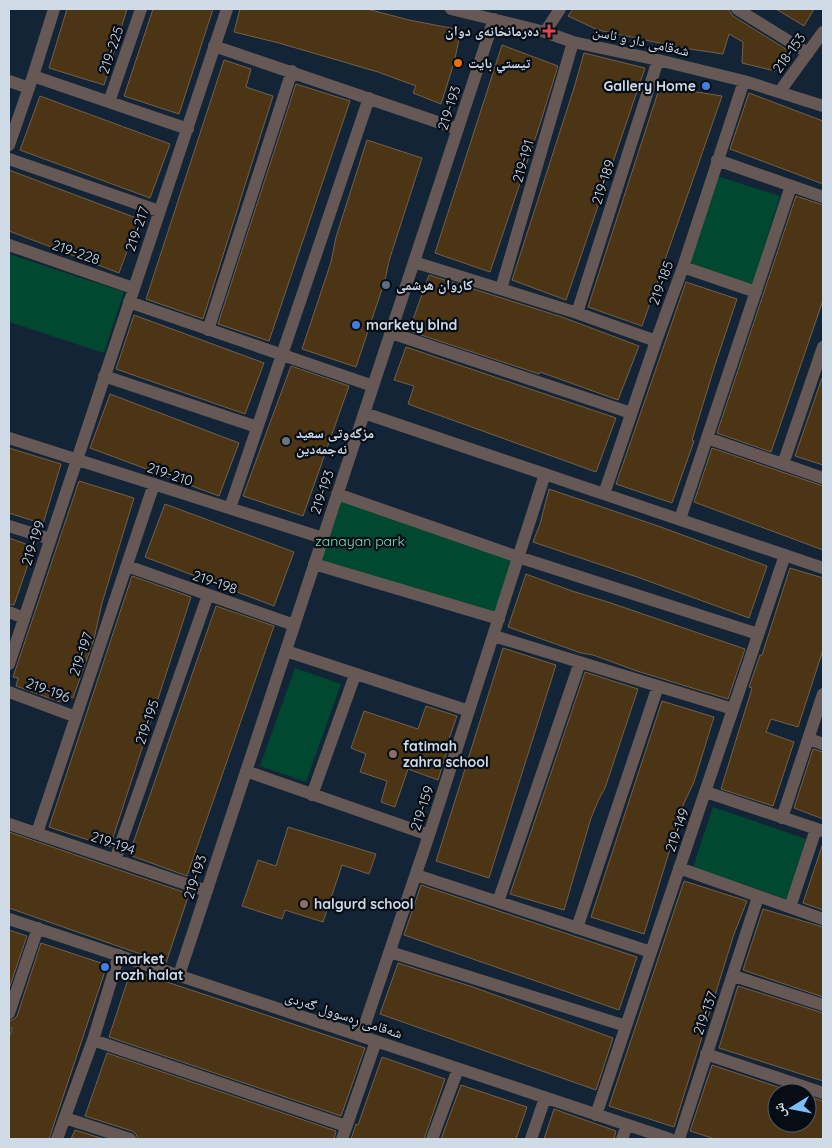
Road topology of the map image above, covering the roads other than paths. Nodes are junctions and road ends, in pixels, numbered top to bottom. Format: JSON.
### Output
{"nodes":[{"id":1,"x":54,"y":9,"type":"edge"},
{"id":2,"x":141,"y":9,"type":"edge"},
{"id":3,"x":227,"y":9,"type":"edge"},
{"id":4,"x":451,"y":9,"type":"edge"},
{"id":5,"x":560,"y":9,"type":"edge"},
{"id":6,"x":738,"y":9,"type":"edge"},
{"id":7,"x":494,"y":19,"type":"junction"},
{"id":8,"x":545,"y":32,"type":"junction"},
{"id":9,"x":823,"y":32,"type":"edge"},
{"id":10,"x":573,"y":42,"type":"junction"},
{"id":11,"x":214,"y":46,"type":"junction"},
{"id":12,"x":808,"y":52,"type":"junction"},
{"id":13,"x":658,"y":60,"type":"junction"},
{"id":14,"x":292,"y":71,"type":"junction"},
{"id":15,"x":33,"y":76,"type":"junction"},
{"id":16,"x":9,"y":81,"type":"edge"},
{"id":17,"x":744,"y":81,"type":"junction"},
{"id":18,"x":29,"y":88,"type":"junction"},
{"id":19,"x":780,"y":91,"type":"junction"},
{"id":20,"x":369,"y":98,"type":"junction"},
{"id":21,"x":109,"y":102,"type":"junction"},
{"id":22,"x":823,"y":106,"type":"edge"},
{"id":23,"x":188,"y":129,"type":"junction"},
{"id":24,"x":458,"y":129,"type":"junction"},
{"id":25,"x":9,"y":145,"type":"edge"},
{"id":26,"x":9,"y":159,"type":"edge"},
{"id":27,"x":717,"y":160,"type":"junction"},
{"id":28,"x":791,"y":186,"type":"junction"},
{"id":29,"x":823,"y":197,"type":"edge"},
{"id":30,"x":159,"y":211,"type":"junction"},
{"id":31,"x":9,"y":245,"type":"edge"},
{"id":32,"x":414,"y":262,"type":"junction"},
{"id":33,"x":683,"y":267,"type":"junction"},
{"id":34,"x":133,"y":288,"type":"junction"},
{"id":35,"x":501,"y":289,"type":"junction"},
{"id":36,"x":756,"y":292,"type":"junction"},
{"id":37,"x":129,"y":302,"type":"junction"},
{"id":38,"x":577,"y":313,"type":"junction"},
{"id":39,"x":208,"y":330,"type":"junction"},
{"id":40,"x":391,"y":333,"type":"junction"},
{"id":41,"x":656,"y":341,"type":"junction"},
{"id":42,"x":823,"y":347,"type":"edge"},
{"id":43,"x":282,"y":355,"type":"junction"},
{"id":44,"x":104,"y":376,"type":"junction"},
{"id":45,"x":373,"y":386,"type":"junction"},
{"id":46,"x":364,"y":413,"type":"junction"},
{"id":47,"x":631,"y":413,"type":"junction"},
{"id":48,"x":257,"y":427,"type":"junction"},
{"id":49,"x":9,"y":438,"type":"edge"},
{"id":50,"x":707,"y":438,"type":"junction"},
{"id":51,"x":76,"y":459,"type":"junction"},
{"id":52,"x":783,"y":464,"type":"junction"},
{"id":53,"x":545,"y":474,"type":"junction"},
{"id":54,"x":823,"y":478,"type":"edge"},
{"id":55,"x":154,"y":484,"type":"junction"},
{"id":56,"x":338,"y":494,"type":"junction"},
{"id":57,"x":604,"y":494,"type":"junction"},
{"id":58,"x":230,"y":508,"type":"junction"},
{"id":59,"x":680,"y":520,"type":"junction"},
{"id":60,"x":9,"y":526,"type":"edge"},
{"id":61,"x":323,"y":538,"type":"junction"},
{"id":62,"x":50,"y":540,"type":"junction"},
{"id":63,"x":785,"y":556,"type":"junction"},
{"id":64,"x":518,"y":557,"type":"junction"},
{"id":65,"x":314,"y":564,"type":"junction"},
{"id":66,"x":127,"y":566,"type":"junction"},
{"id":67,"x":823,"y":568,"type":"edge"},
{"id":68,"x":208,"y":595,"type":"junction"},
{"id":69,"x":9,"y":612,"type":"edge"},
{"id":70,"x":24,"y":618,"type":"junction"},
{"id":71,"x":499,"y":619,"type":"junction"},
{"id":72,"x":294,"y":625,"type":"junction"},
{"id":73,"x":758,"y":634,"type":"junction"},
{"id":74,"x":494,"y":636,"type":"junction"},
{"id":75,"x":286,"y":651,"type":"junction"},
{"id":76,"x":580,"y":662,"type":"junction"},
{"id":77,"x":9,"y":664,"type":"edge"},
{"id":78,"x":355,"y":675,"type":"junction"},
{"id":79,"x":658,"y":686,"type":"junction"},
{"id":80,"x":9,"y":692,"type":"edge"},
{"id":81,"x":823,"y":694,"type":"edge"},
{"id":82,"x":733,"y":709,"type":"junction"},
{"id":83,"x":469,"y":711,"type":"junction"},
{"id":84,"x":76,"y":716,"type":"junction"},
{"id":85,"x":809,"y":739,"type":"junction"},
{"id":86,"x":823,"y":744,"type":"edge"},
{"id":87,"x":246,"y":771,"type":"junction"},
{"id":88,"x":706,"y":792,"type":"junction"},
{"id":89,"x":312,"y":794,"type":"junction"},
{"id":90,"x":782,"y":818,"type":"junction"},
{"id":91,"x":9,"y":824,"type":"edge"},
{"id":92,"x":820,"y":830,"type":"edge"},
{"id":93,"x":37,"y":833,"type":"junction"},
{"id":94,"x":429,"y":835,"type":"junction"},
{"id":95,"x":115,"y":860,"type":"junction"},
{"id":96,"x":679,"y":868,"type":"junction"},
{"id":97,"x":416,"y":875,"type":"junction"},
{"id":98,"x":207,"y":891,"type":"junction"},
{"id":99,"x":758,"y":897,"type":"junction"},
{"id":100,"x":498,"y":902,"type":"junction"},
{"id":101,"x":790,"y":907,"type":"junction"},
{"id":102,"x":9,"y":918,"type":"edge"},
{"id":103,"x":823,"y":919,"type":"edge"},
{"id":104,"x":38,"y":928,"type":"junction"},
{"id":105,"x":577,"y":928,"type":"junction"},
{"id":106,"x":390,"y":952,"type":"junction"},
{"id":107,"x":651,"y":952,"type":"junction"},
{"id":108,"x":119,"y":955,"type":"junction"},
{"id":109,"x":179,"y":975,"type":"junction"},
{"id":110,"x":734,"y":976,"type":"junction"},
{"id":111,"x":823,"y":1005,"type":"edge"},
{"id":112,"x":9,"y":1012,"type":"edge"},
{"id":113,"x":626,"y":1026,"type":"junction"},
{"id":114,"x":361,"y":1036,"type":"junction"},
{"id":115,"x":92,"y":1040,"type":"junction"},
{"id":116,"x":376,"y":1042,"type":"junction"},
{"id":117,"x":706,"y":1054,"type":"junction"},
{"id":118,"x":458,"y":1069,"type":"junction"},
{"id":119,"x":823,"y":1093,"type":"edge"},
{"id":120,"x":545,"y":1098,"type":"junction"},
{"id":121,"x":596,"y":1115,"type":"junction"},
{"id":122,"x":65,"y":1118,"type":"junction"},
{"id":123,"x":627,"y":1125,"type":"junction"},
{"id":124,"x":346,"y":1126,"type":"junction"},
{"id":125,"x":58,"y":1139,"type":"edge"},
{"id":126,"x":130,"y":1139,"type":"edge"},
{"id":127,"x":342,"y":1139,"type":"edge"},
{"id":128,"x":432,"y":1139,"type":"edge"},
{"id":129,"x":531,"y":1139,"type":"edge"},
{"id":130,"x":622,"y":1139,"type":"edge"},
{"id":131,"x":670,"y":1139,"type":"edge"},
{"id":132,"x":679,"y":1139,"type":"edge"}],
"edges":[{"from":1,"to":15,"type":"street"},
{"from":2,"to":21,"type":"street","name":"219-225"},
{"from":3,"to":11,"type":"street","name":"219-217"},
{"from":4,"to":7,"type":"street","name":"شەقامی دار و ئاسن"},
{"from":5,"to":8,"type":"street"},
{"from":6,"to":12,"type":"street"},
{"from":7,"to":8,"type":"street","name":"شەقامی دار و ئاسن"},
{"from":7,"to":24,"type":"street","name":"219-193"},
{"from":8,"to":10,"type":"street","name":"شەقامی دار و ئاسن"},
{"from":9,"to":12,"type":"street","name":"218-153"},
{"from":10,"to":13,"type":"street","name":"شەقامی دار و ئاسن"},
{"from":10,"to":35,"type":"street","name":"219-191"},
{"from":11,"to":14,"type":"street"},
{"from":11,"to":23,"type":"street","name":"219-217"},
{"from":12,"to":19,"type":"street","name":"218-153"},
{"from":13,"to":17,"type":"street","name":"شەقامی دار و ئاسن"},
{"from":13,"to":38,"type":"street","name":"219-189"},
{"from":14,"to":20,"type":"street"},
{"from":14,"to":39,"type":"street"},
{"from":15,"to":18,"type":"street"},
{"from":15,"to":21,"type":"street"},
{"from":16,"to":18,"type":"street"},
{"from":17,"to":19,"type":"street","name":"شەقامی دار و ئاسن"},
{"from":17,"to":27,"type":"street","name":"219-185"},
{"from":18,"to":25,"type":"street"},
{"from":19,"to":22,"type":"street","name":"شەقامی دار و ئاسن"},
{"from":20,"to":24,"type":"street"},
{"from":20,"to":43,"type":"street"},
{"from":21,"to":23,"type":"street"},
{"from":23,"to":30,"type":"street","name":"219-217"},
{"from":24,"to":32,"type":"street","name":"219-193"},
{"from":26,"to":30,"type":"street"},
{"from":27,"to":28,"type":"street"},
{"from":27,"to":33,"type":"street","name":"219-185"},
{"from":28,"to":29,"type":"street"},
{"from":28,"to":36,"type":"street"},
{"from":30,"to":34,"type":"street","name":"219-217"},
{"from":31,"to":34,"type":"street","name":"219-228"},
{"from":32,"to":35,"type":"street"},
{"from":32,"to":40,"type":"street","name":"219-193"},
{"from":33,"to":36,"type":"street"},
{"from":33,"to":41,"type":"street","name":"219-185"},
{"from":34,"to":37,"type":"street","name":"219-217"},
{"from":35,"to":38,"type":"street"},
{"from":36,"to":50,"type":"street"},
{"from":37,"to":39,"type":"street"},
{"from":37,"to":44,"type":"street","name":"219-217"},
{"from":38,"to":41,"type":"street"},
{"from":39,"to":43,"type":"street"},
{"from":40,"to":45,"type":"street","name":"219-193"},
{"from":40,"to":47,"type":"street"},
{"from":41,"to":47,"type":"street","name":"219-185"},
{"from":42,"to":52,"type":"street"},
{"from":43,"to":45,"type":"street"},
{"from":43,"to":48,"type":"street"},
{"from":44,"to":48,"type":"street"},
{"from":44,"to":51,"type":"street","name":"219-217"},
{"from":45,"to":46,"type":"street","name":"219-193"},
{"from":46,"to":53,"type":"street"},
{"from":46,"to":56,"type":"street","name":"219-193"},
{"from":47,"to":57,"type":"street","name":"219-185"},
{"from":48,"to":58,"type":"street"},
{"from":49,"to":51,"type":"street","name":"219-210"},
{"from":50,"to":52,"type":"street"},
{"from":50,"to":59,"type":"street"},
{"from":51,"to":55,"type":"street","name":"219-210"},
{"from":51,"to":62,"type":"street","name":"219-199"},
{"from":52,"to":54,"type":"street"},
{"from":53,"to":57,"type":"street"},
{"from":53,"to":64,"type":"street","name":"219-159"},
{"from":55,"to":58,"type":"street","name":"219-210"},
{"from":55,"to":66,"type":"street","name":"219-197"},
{"from":56,"to":61,"type":"street","name":"219-193"},
{"from":56,"to":64,"type":"street"},
{"from":57,"to":59,"type":"street"},
{"from":58,"to":61,"type":"street","name":"219-210"},
{"from":59,"to":63,"type":"street"},
{"from":60,"to":62,"type":"street"},
{"from":61,"to":65,"type":"street","name":"219-193"},
{"from":62,"to":70,"type":"street","name":"219-199"},
{"from":63,"to":67,"type":"street"},
{"from":63,"to":73,"type":"street","name":"219-149"},
{"from":64,"to":71,"type":"street","name":"219-159"},
{"from":64,"to":73,"type":"street"},
{"from":65,"to":71,"type":"street"},
{"from":65,"to":72,"type":"street","name":"219-193"},
{"from":66,"to":68,"type":"street","name":"219-198"},
{"from":66,"to":84,"type":"street","name":"219-197"},
{"from":68,"to":72,"type":"street","name":"219-198"},
{"from":68,"to":95,"type":"street","name":"219-195"},
{"from":69,"to":70,"type":"street"},
{"from":70,"to":77,"type":"street","name":"219-199"},
{"from":71,"to":74,"type":"street","name":"219-159"},
{"from":72,"to":75,"type":"street","name":"219-193"},
{"from":73,"to":82,"type":"street","name":"219-149"},
{"from":74,"to":76,"type":"street"},
{"from":74,"to":83,"type":"street","name":"219-159"},
{"from":75,"to":78,"type":"street"},
{"from":75,"to":87,"type":"street","name":"219-193"},
{"from":76,"to":79,"type":"street"},
{"from":76,"to":100,"type":"street"},
{"from":78,"to":83,"type":"street"},
{"from":78,"to":89,"type":"street"},
{"from":79,"to":82,"type":"street"},
{"from":79,"to":105,"type":"street"},
{"from":80,"to":84,"type":"street","name":"219-196"},
{"from":81,"to":85,"type":"street"},
{"from":82,"to":88,"type":"street","name":"219-149"},
{"from":83,"to":94,"type":"street","name":"219-159"},
{"from":84,"to":93,"type":"street","name":"219-197"},
{"from":85,"to":86,"type":"street"},
{"from":85,"to":90,"type":"street"},
{"from":87,"to":89,"type":"street"},
{"from":87,"to":98,"type":"street","name":"219-193"},
{"from":88,"to":90,"type":"street"},
{"from":88,"to":96,"type":"street","name":"219-149"},
{"from":89,"to":94,"type":"street"},
{"from":90,"to":92,"type":"street"},
{"from":91,"to":93,"type":"street","name":"219-194"},
{"from":92,"to":101,"type":"street"},
{"from":93,"to":95,"type":"street","name":"219-194"},
{"from":94,"to":97,"type":"street","name":"219-159"},
{"from":95,"to":98,"type":"street","name":"219-194"},
{"from":96,"to":99,"type":"street"},
{"from":96,"to":107,"type":"street","name":"219-149"},
{"from":97,"to":100,"type":"street"},
{"from":97,"to":106,"type":"street","name":"219-159"},
{"from":98,"to":109,"type":"street","name":"219-193"},
{"from":99,"to":101,"type":"street"},
{"from":99,"to":110,"type":"street","name":"219-137"},
{"from":100,"to":105,"type":"street"},
{"from":101,"to":103,"type":"street"},
{"from":102,"to":104,"type":"street","name":"شەقامی ڕەسوول گەردی"},
{"from":104,"to":108,"type":"street","name":"شەقامی ڕەسوول گەردی"},
{"from":104,"to":112,"type":"street"},
{"from":105,"to":107,"type":"street"},
{"from":106,"to":113,"type":"street"},
{"from":106,"to":114,"type":"street","name":"219-159"},
{"from":107,"to":113,"type":"street","name":"219-149"},
{"from":108,"to":109,"type":"street","name":"شەقامی ڕەسوول گەردی"},
{"from":108,"to":115,"type":"street"},
{"from":109,"to":114,"type":"street","name":"شەقامی ڕەسوول گەردی"},
{"from":110,"to":111,"type":"street"},
{"from":110,"to":117,"type":"street","name":"219-137"},
{"from":113,"to":121,"type":"street","name":"219-149"},
{"from":114,"to":116,"type":"street","name":"شەقامی ڕەسوول گەردی"},
{"from":115,"to":122,"type":"street"},
{"from":115,"to":124,"type":"street"},
{"from":116,"to":118,"type":"street","name":"شەقامی ڕەسوول گەردی"},
{"from":116,"to":124,"type":"street"},
{"from":117,"to":119,"type":"street"},
{"from":117,"to":132,"type":"street","name":"219-137"},
{"from":118,"to":120,"type":"street","name":"شەقامی ڕەسوول گەردی"},
{"from":118,"to":128,"type":"street"},
{"from":120,"to":121,"type":"street","name":"شەقامی ڕەسوول گەردی"},
{"from":120,"to":129,"type":"street"},
{"from":121,"to":123,"type":"street","name":"شەقامی ڕەسوول گەردی"},
{"from":122,"to":125,"type":"street"},
{"from":122,"to":126,"type":"street"},
{"from":123,"to":130,"type":"street"},
{"from":123,"to":131,"type":"street","name":"شەقامی ڕەسوول گەردی"},
{"from":124,"to":127,"type":"street"}]}
